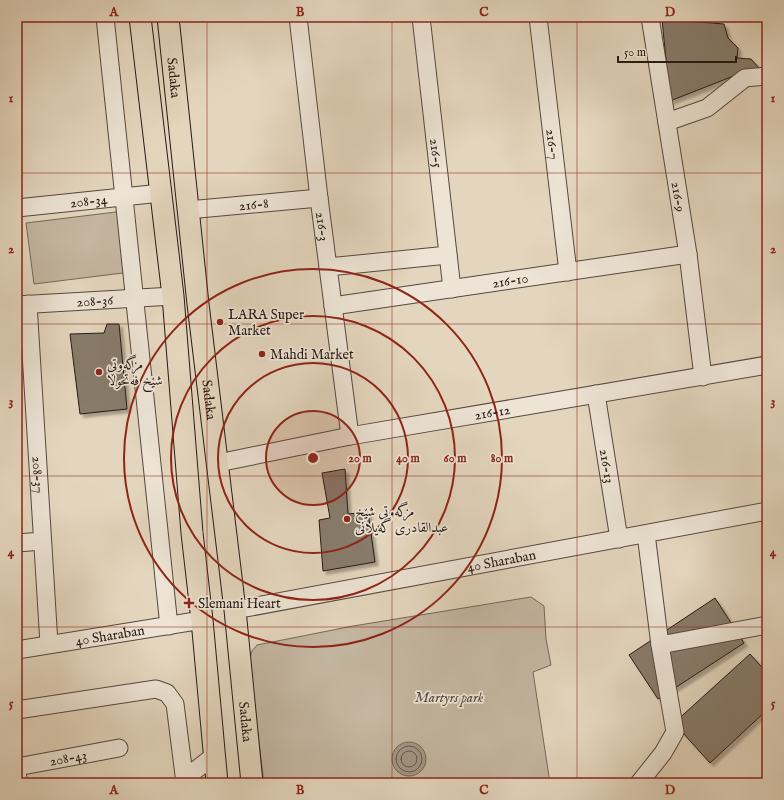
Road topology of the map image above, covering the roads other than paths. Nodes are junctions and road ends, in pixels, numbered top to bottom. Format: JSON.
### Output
{"nodes":[{"id":1,"x":106,"y":17,"type":"edge"},
{"id":2,"x":140,"y":17,"type":"edge"},
{"id":3,"x":298,"y":17,"type":"edge"},
{"id":4,"x":421,"y":17,"type":"edge"},
{"id":5,"x":538,"y":17,"type":"edge"},
{"id":6,"x":650,"y":17,"type":"edge"},
{"id":7,"x":169,"y":26,"type":"edge"},
{"id":8,"x":143,"y":39,"type":"junction"},
{"id":9,"x":767,"y":76,"type":"edge"},
{"id":10,"x":174,"y":77,"type":"junction"},
{"id":11,"x":148,"y":83,"type":"junction"},
{"id":12,"x":667,"y":122,"type":"junction"},
{"id":13,"x":161,"y":194,"type":"junction"},
{"id":14,"x":125,"y":197,"type":"junction"},
{"id":15,"x":319,"y":198,"type":"junction"},
{"id":16,"x":17,"y":208,"type":"edge"},
{"id":17,"x":188,"y":210,"type":"junction"},
{"id":18,"x":688,"y":254,"type":"junction"},
{"id":19,"x":448,"y":255,"type":"junction"},
{"id":20,"x":328,"y":267,"type":"junction"},
{"id":21,"x":568,"y":272,"type":"junction"},
{"id":22,"x":452,"y":289,"type":"junction"},
{"id":23,"x":173,"y":296,"type":"junction"},
{"id":24,"x":136,"y":298,"type":"junction"},
{"id":25,"x":23,"y":305,"type":"edge"},
{"id":26,"x":333,"y":306,"type":"junction"},
{"id":27,"x":767,"y":365,"type":"edge"},
{"id":28,"x":703,"y":377,"type":"junction"},
{"id":29,"x":596,"y":394,"type":"junction"},
{"id":30,"x":350,"y":436,"type":"junction"},
{"id":31,"x":218,"y":463,"type":"junction"},
{"id":32,"x":767,"y":511,"type":"edge"},
{"id":33,"x":646,"y":534,"type":"junction"},
{"id":34,"x":619,"y":539,"type":"junction"},
{"id":35,"x":42,"y":541,"type":"junction"},
{"id":36,"x":17,"y":543,"type":"edge"},
{"id":37,"x":235,"y":610,"type":"junction"},
{"id":38,"x":202,"y":620,"type":"junction"},
{"id":39,"x":767,"y":625,"type":"edge"},
{"id":40,"x":169,"y":626,"type":"junction"},
{"id":41,"x":49,"y":644,"type":"junction"},
{"id":42,"x":660,"y":645,"type":"junction"},
{"id":43,"x":17,"y":650,"type":"edge"},
{"id":44,"x":17,"y":710,"type":"edge"},
{"id":45,"x":119,"y":748,"type":"dead end"},
{"id":46,"x":214,"y":755,"type":"junction"},
{"id":47,"x":17,"y":767,"type":"edge"},
{"id":48,"x":17,"y":773,"type":"edge"},
{"id":49,"x":185,"y":781,"type":"edge"},
{"id":50,"x":19,"y":783,"type":"edge"},
{"id":51,"x":217,"y":783,"type":"edge"},
{"id":52,"x":252,"y":783,"type":"edge"},
{"id":53,"x":639,"y":783,"type":"edge"}],
"edges":[{"from":1,"to":14,"type":"street"},
{"from":2,"to":8,"type":"main road","name":"Sadaka"},
{"from":3,"to":15,"type":"street","name":"216-3"},
{"from":4,"to":19,"type":"street","name":"216-5"},
{"from":5,"to":21,"type":"street","name":"216-7"},
{"from":6,"to":12,"type":"street","name":"216-9"},
{"from":7,"to":8,"type":"main road"},
{"from":7,"to":10,"type":"main road","name":"Sadaka"},
{"from":8,"to":11,"type":"main road","name":"Sadaka"},
{"from":9,"to":12,"type":"street"},
{"from":10,"to":11,"type":"main road"},
{"from":10,"to":17,"type":"main road","name":"Sadaka"},
{"from":11,"to":13,"type":"main road","name":"Sadaka"},
{"from":12,"to":18,"type":"street","name":"216-9"},
{"from":13,"to":14,"type":"street","name":"208-34"},
{"from":13,"to":23,"type":"main road","name":"Sadaka"},
{"from":14,"to":16,"type":"street","name":"208-34"},
{"from":14,"to":24,"type":"street"},
{"from":15,"to":17,"type":"street","name":"216-8"},
{"from":15,"to":20,"type":"street","name":"216-3"},
{"from":17,"to":31,"type":"main road","name":"Sadaka"},
{"from":18,"to":21,"type":"street","name":"216-10"},
{"from":18,"to":28,"type":"street","name":"216-9"},
{"from":19,"to":20,"type":"street"},
{"from":19,"to":22,"type":"street","name":"216-5"},
{"from":20,"to":26,"type":"street","name":"216-3"},
{"from":21,"to":22,"type":"street","name":"216-10"},
{"from":22,"to":26,"type":"street","name":"216-10"},
{"from":23,"to":24,"type":"street","name":"208-36"},
{"from":23,"to":38,"type":"main road","name":"Sadaka"},
{"from":24,"to":25,"type":"street","name":"208-36"},
{"from":24,"to":40,"type":"street"},
{"from":25,"to":35,"type":"street","name":"208-37"},
{"from":26,"to":30,"type":"street","name":"216-3"},
{"from":27,"to":28,"type":"street","name":"216-12"},
{"from":28,"to":29,"type":"street","name":"216-12"},
{"from":29,"to":30,"type":"street","name":"216-12"},
{"from":29,"to":34,"type":"street","name":"216-13"},
{"from":30,"to":31,"type":"street","name":"216-12"},
{"from":31,"to":37,"type":"main road","name":"Sadaka"},
{"from":32,"to":33,"type":"street","name":"40 Sharaban"},
{"from":33,"to":34,"type":"street","name":"40 Sharaban"},
{"from":33,"to":42,"type":"street"},
{"from":34,"to":37,"type":"street","name":"40 Sharaban"},
{"from":35,"to":36,"type":"street"},
{"from":35,"to":41,"type":"street","name":"208-37"},
{"from":37,"to":52,"type":"main road","name":"Sadaka"},
{"from":38,"to":40,"type":"street","name":"40 Sharaban"},
{"from":38,"to":46,"type":"main road","name":"Sadaka"},
{"from":39,"to":42,"type":"street"},
{"from":40,"to":41,"type":"street","name":"40 Sharaban"},
{"from":41,"to":43,"type":"street","name":"40 Sharaban"},
{"from":42,"to":53,"type":"street"},
{"from":44,"to":49,"type":"street"},
{"from":45,"to":47,"type":"street","name":"208-43"},
{"from":46,"to":49,"type":"street"},
{"from":46,"to":51,"type":"main road","name":"Sadaka"},
{"from":48,"to":50,"type":"street"}]}
